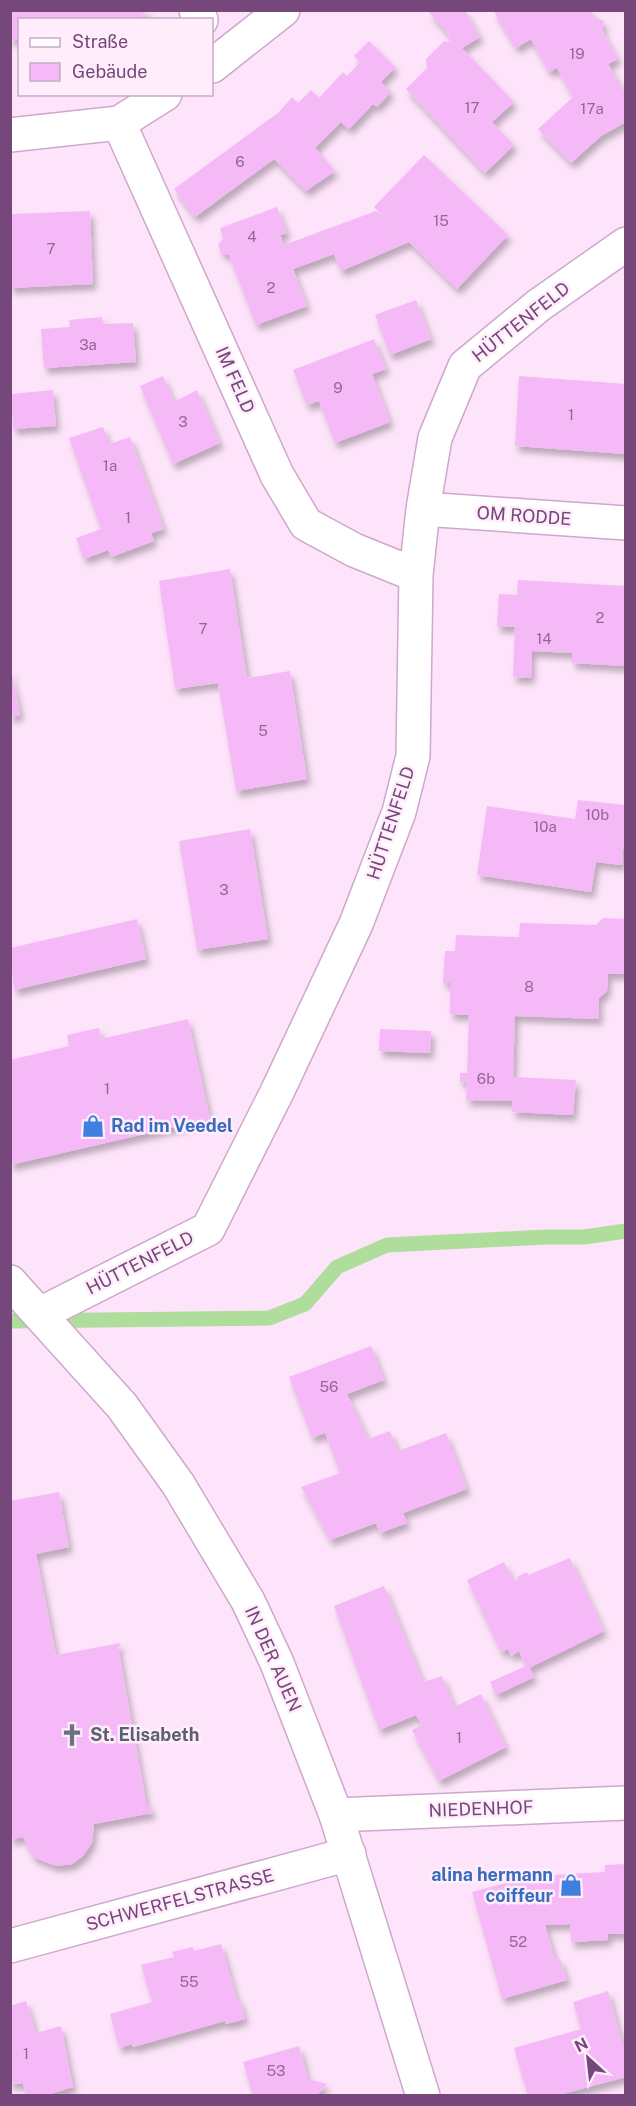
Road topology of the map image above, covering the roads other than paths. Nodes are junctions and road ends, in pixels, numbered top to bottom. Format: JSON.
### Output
{"nodes":[{"id":1,"x":283,"y":10,"type":"edge"},
{"id":2,"x":215,"y":55,"type":"edge"},
{"id":3,"x":162,"y":96,"type":"edge"},
{"id":4,"x":119,"y":123,"type":"junction"},
{"id":5,"x":10,"y":135,"type":"edge"},
{"id":6,"x":626,"y":244,"type":"edge"},
{"id":7,"x":423,"y":508,"type":"junction"},
{"id":8,"x":626,"y":523,"type":"edge"},
{"id":9,"x":416,"y":574,"type":"junction"},
{"id":10,"x":13,"y":1285,"type":"edge"},
{"id":11,"x":52,"y":1308,"type":"junction"},
{"id":12,"x":626,"y":1803,"type":"edge"},
{"id":13,"x":336,"y":1815,"type":"junction"},
{"id":14,"x":349,"y":1854,"type":"junction"},
{"id":15,"x":10,"y":1946,"type":"edge"},
{"id":16,"x":423,"y":2096,"type":"edge"}],
"edges":[{"from":1,"to":2,"type":"street"},
{"from":3,"to":4,"type":"street"},
{"from":4,"to":5,"type":"street"},
{"from":4,"to":9,"type":"street","name":"IM FELD"},
{"from":6,"to":7,"type":"street","name":"HÜTTENFELD"},
{"from":7,"to":8,"type":"street","name":"OM RODDE"},
{"from":7,"to":9,"type":"street","name":"HÜTTENFELD"},
{"from":9,"to":11,"type":"street","name":"HÜTTENFELD"},
{"from":10,"to":11,"type":"street","name":"IN DER AUEN"},
{"from":11,"to":13,"type":"street","name":"IN DER AUEN"},
{"from":12,"to":13,"type":"street","name":"NIEDENHOF"},
{"from":13,"to":14,"type":"street","name":"IN DER AUEN"},
{"from":14,"to":15,"type":"street","name":"SCHWERFELSTRASSE"},
{"from":14,"to":16,"type":"street","name":"IN DER AUEN"}]}
